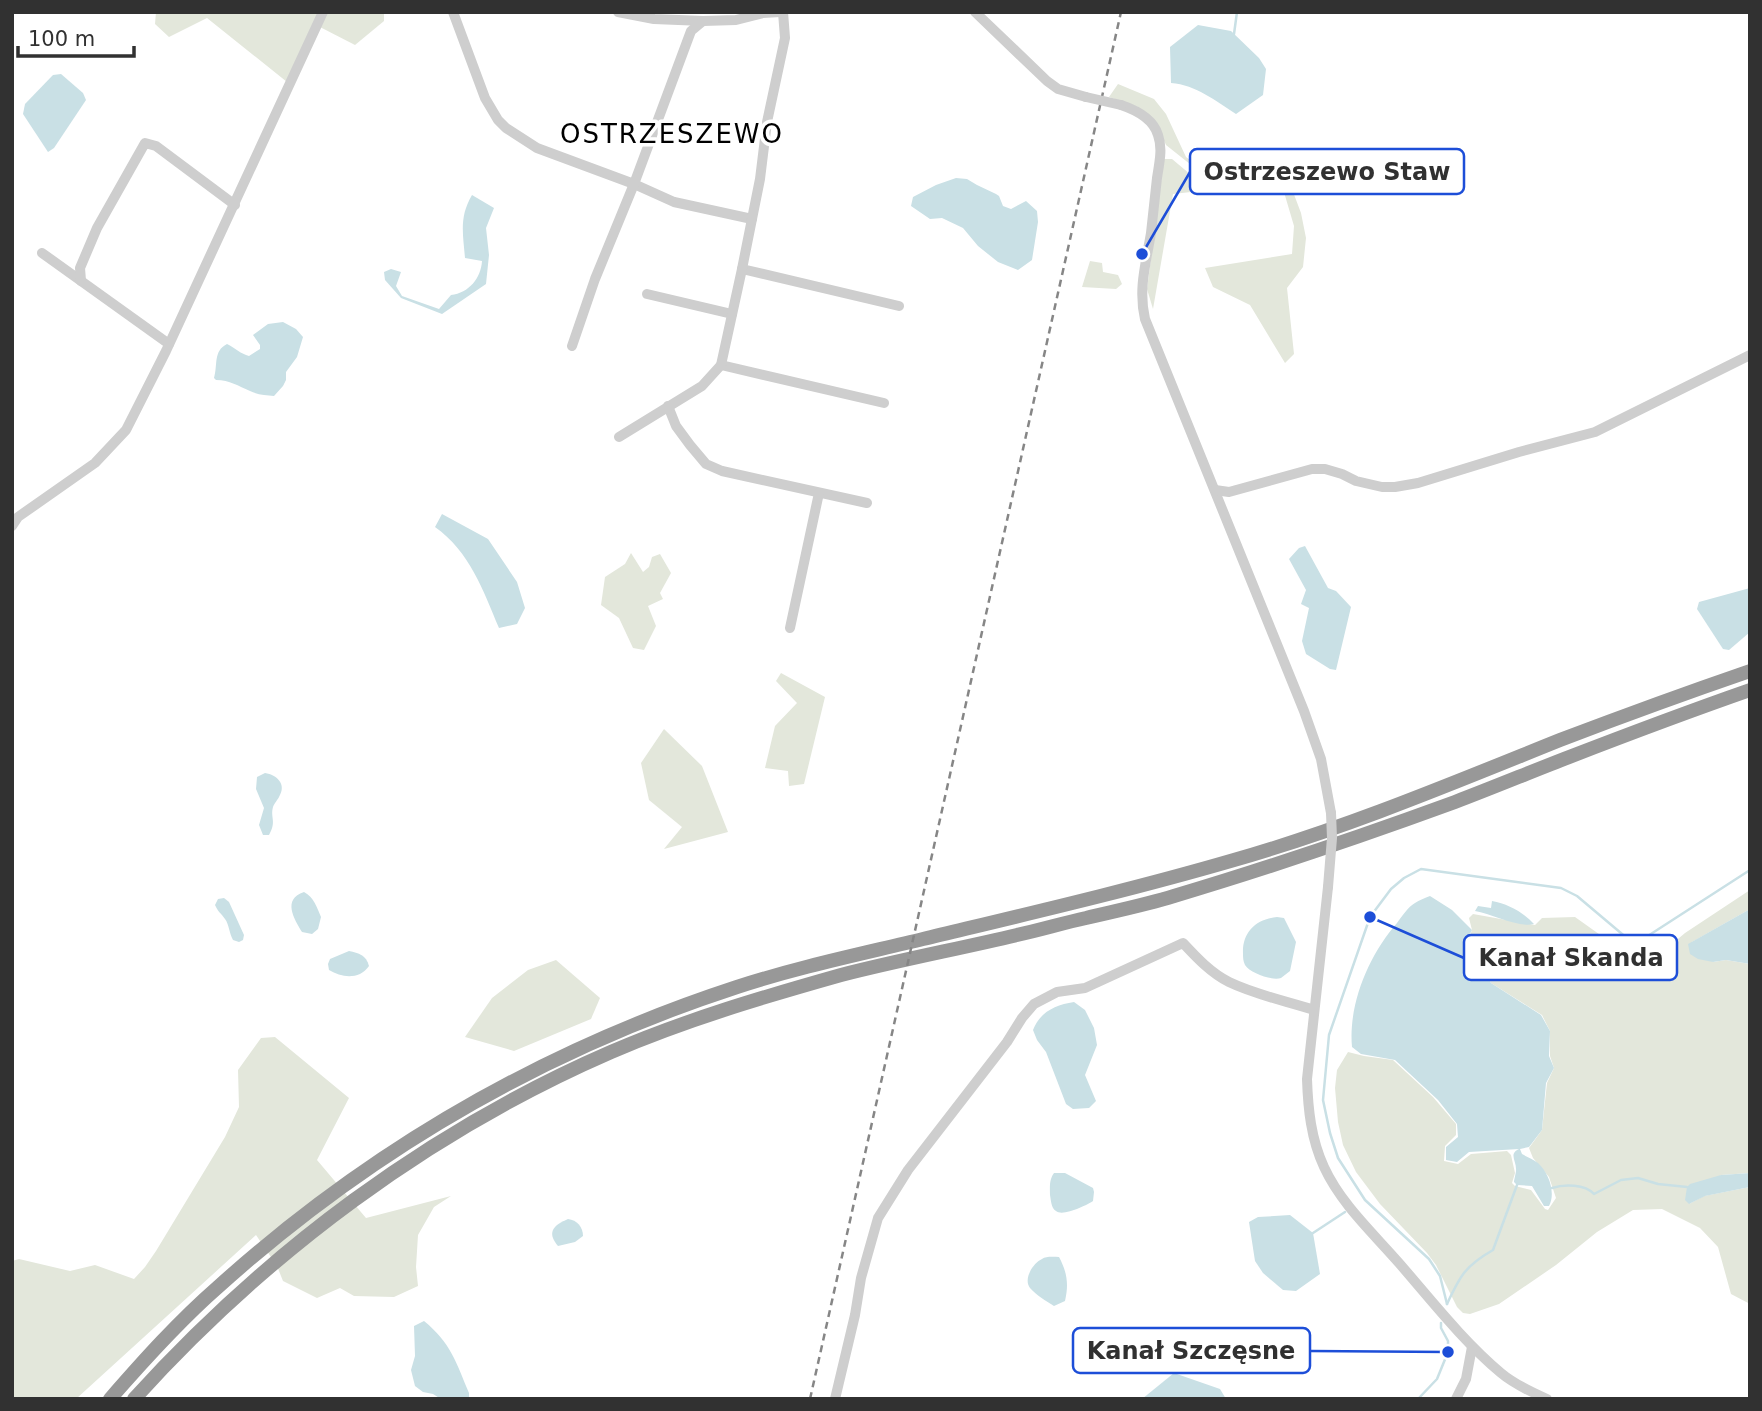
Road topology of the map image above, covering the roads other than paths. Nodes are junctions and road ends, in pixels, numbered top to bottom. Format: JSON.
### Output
{"nodes":[{"id":1,"x":323,"y":12,"type":"edge"},
{"id":2,"x":453,"y":12,"type":"edge"},
{"id":3,"x":618,"y":12,"type":"edge"},
{"id":4,"x":782,"y":12,"type":"edge"},
{"id":5,"x":975,"y":12,"type":"edge"},
{"id":6,"x":703,"y":21,"type":"junction"},
{"id":7,"x":634,"y":184,"type":"junction"},
{"id":8,"x":235,"y":205,"type":"junction"},
{"id":9,"x":752,"y":219,"type":"junction"},
{"id":10,"x":42,"y":253,"type":"dead end"},
{"id":11,"x":742,"y":270,"type":"junction"},
{"id":12,"x":82,"y":281,"type":"junction"},
{"id":13,"x":647,"y":294,"type":"dead end"},
{"id":14,"x":899,"y":306,"type":"dead end"},
{"id":15,"x":733,"y":314,"type":"junction"},
{"id":16,"x":169,"y":344,"type":"junction"},
{"id":17,"x":572,"y":346,"type":"dead end"},
{"id":18,"x":1750,"y":355,"type":"edge"},
{"id":19,"x":721,"y":365,"type":"junction"},
{"id":20,"x":884,"y":403,"type":"dead end"},
{"id":21,"x":668,"y":406,"type":"junction"},
{"id":22,"x":619,"y":438,"type":"dead end"},
{"id":23,"x":1214,"y":490,"type":"junction"},
{"id":24,"x":819,"y":493,"type":"junction"},
{"id":25,"x":867,"y":503,"type":"dead end"},
{"id":26,"x":12,"y":526,"type":"edge"},
{"id":27,"x":790,"y":628,"type":"dead end"},
{"id":28,"x":1750,"y":671,"type":"edge"},
{"id":29,"x":1750,"y":690,"type":"edge"},
{"id":30,"x":1314,"y":1010,"type":"junction"},
{"id":31,"x":1472,"y":1347,"type":"junction"},
{"id":32,"x":110,"y":1399,"type":"edge"},
{"id":33,"x":134,"y":1399,"type":"edge"},
{"id":34,"x":835,"y":1399,"type":"edge"},
{"id":35,"x":1456,"y":1399,"type":"edge"},
{"id":36,"x":1547,"y":1399,"type":"edge"}],
"edges":[{"from":1,"to":8,"type":"street"},
{"from":2,"to":7,"type":"street"},
{"from":3,"to":6,"type":"street"},
{"from":4,"to":6,"type":"street"},
{"from":4,"to":9,"type":"street"},
{"from":5,"to":23,"type":"street","bridge":true},
{"from":6,"to":7,"type":"street"},
{"from":7,"to":9,"type":"street"},
{"from":7,"to":17,"type":"street"},
{"from":8,"to":12,"type":"street"},
{"from":8,"to":16,"type":"street"},
{"from":9,"to":11,"type":"street"},
{"from":10,"to":12,"type":"street"},
{"from":11,"to":14,"type":"street"},
{"from":11,"to":15,"type":"street"},
{"from":12,"to":16,"type":"street"},
{"from":13,"to":15,"type":"street"},
{"from":15,"to":19,"type":"street"},
{"from":16,"to":26,"type":"street"},
{"from":18,"to":23,"type":"street"},
{"from":19,"to":20,"type":"street"},
{"from":19,"to":21,"type":"street"},
{"from":21,"to":22,"type":"street"},
{"from":21,"to":24,"type":"street"},
{"from":23,"to":30,"type":"street","bridge":true},
{"from":24,"to":25,"type":"street"},
{"from":24,"to":27,"type":"street"},
{"from":28,"to":32,"type":"highway"},
{"from":29,"to":33,"type":"highway"},
{"from":30,"to":31,"type":"street"},
{"from":30,"to":34,"type":"street"},
{"from":31,"to":35,"type":"street"},
{"from":31,"to":36,"type":"street"}]}
